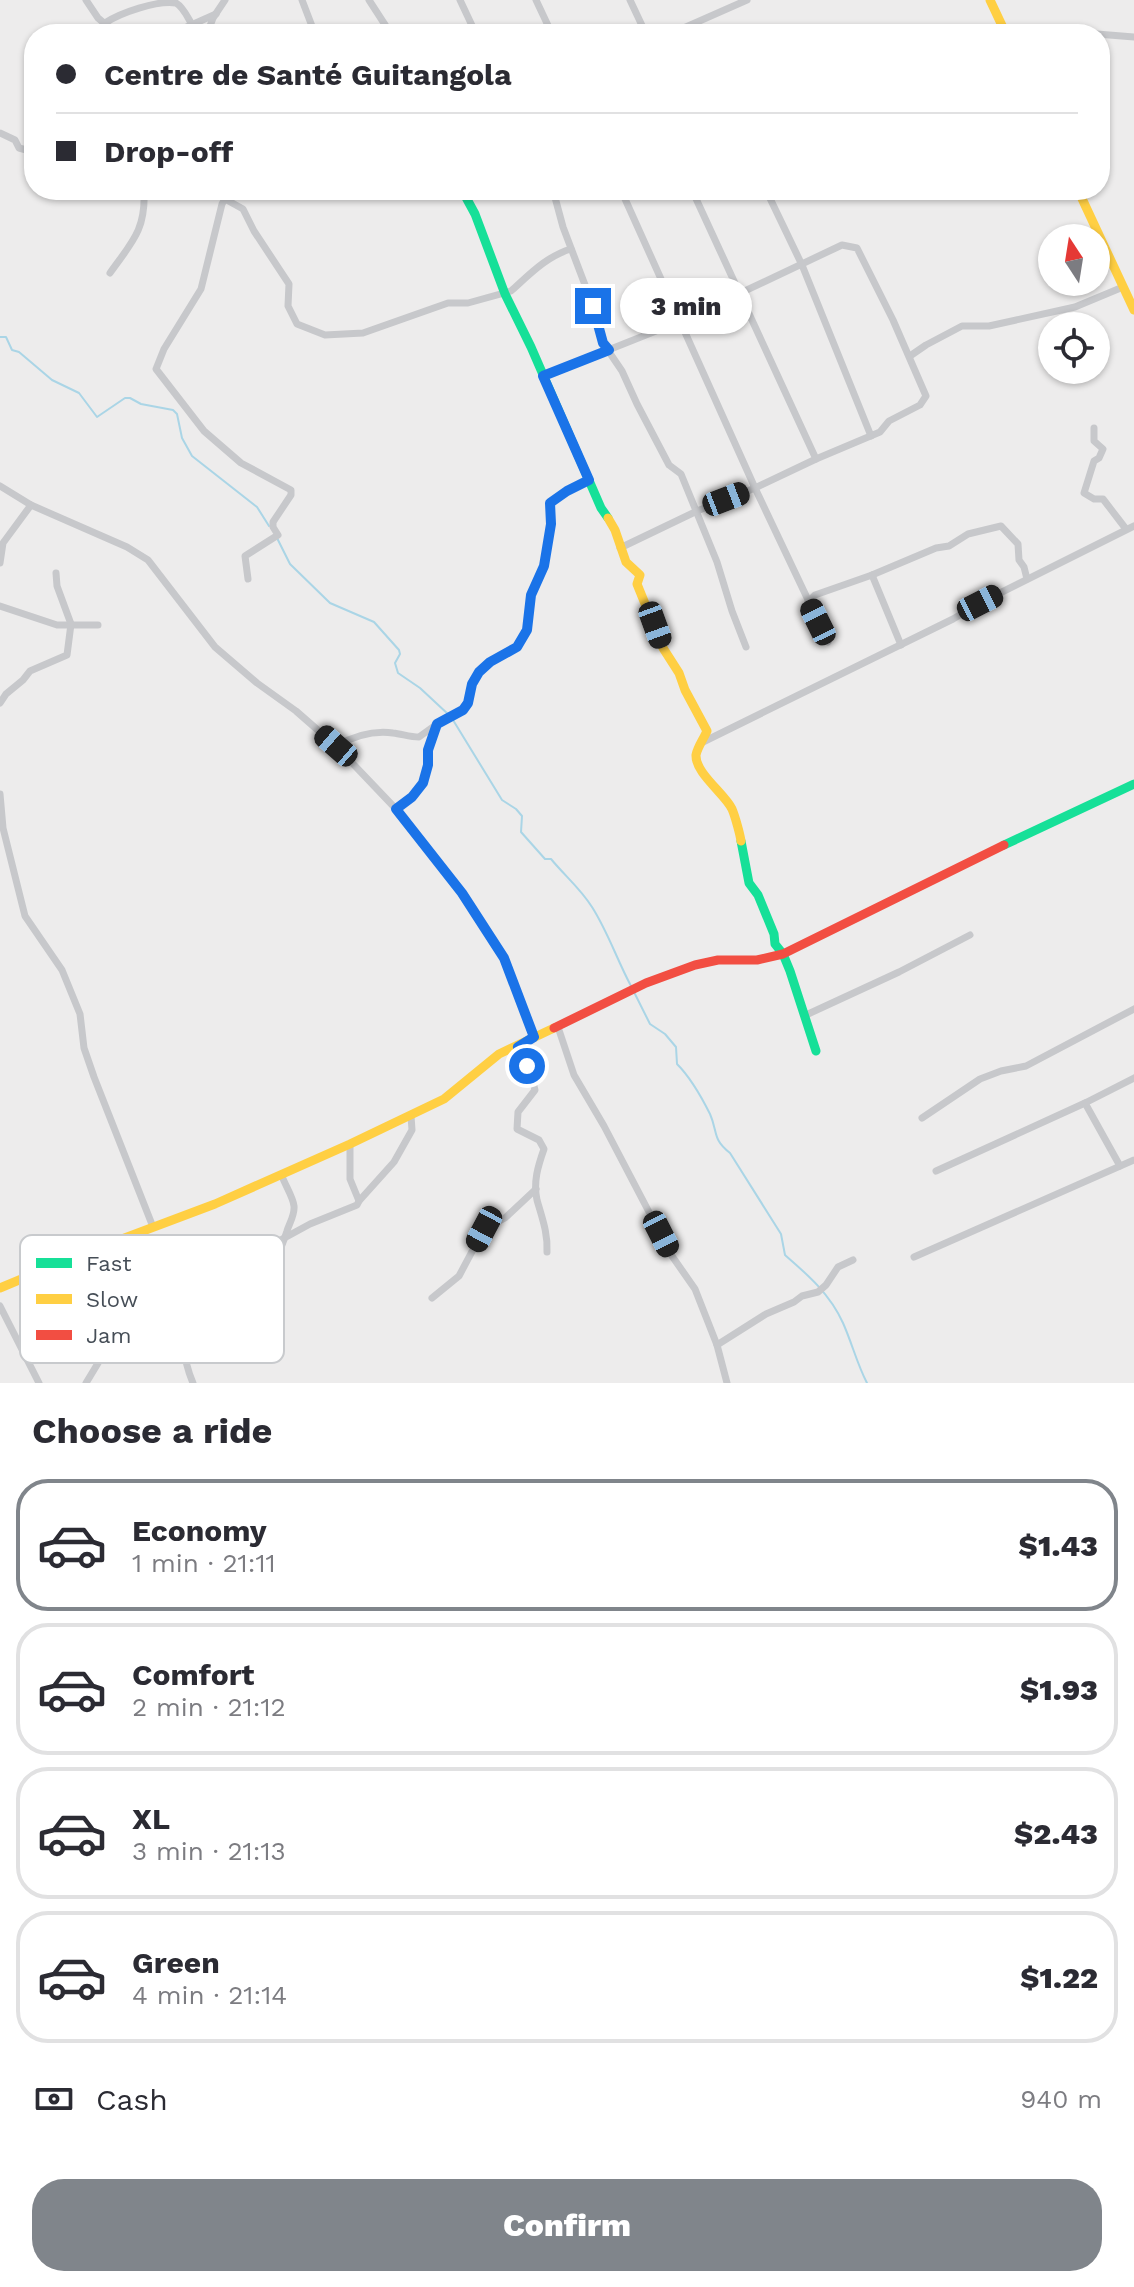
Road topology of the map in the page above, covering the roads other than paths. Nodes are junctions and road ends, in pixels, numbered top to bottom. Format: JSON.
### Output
{"nodes":[{"id":1,"x":86,"y":0,"type":"edge"},
{"id":2,"x":225,"y":0,"type":"edge"},
{"id":3,"x":302,"y":0,"type":"edge"},
{"id":4,"x":369,"y":0,"type":"edge"},
{"id":5,"x":460,"y":0,"type":"edge"},
{"id":6,"x":536,"y":0,"type":"edge"},
{"id":7,"x":630,"y":0,"type":"edge"},
{"id":8,"x":747,"y":0,"type":"edge"},
{"id":9,"x":990,"y":0,"type":"edge"},
{"id":10,"x":173,"y":1,"type":"edge"},
{"id":11,"x":729,"y":4,"type":"edge"},
{"id":12,"x":216,"y":14,"type":"junction"},
{"id":13,"x":105,"y":23,"type":"joint"},
{"id":14,"x":191,"y":23,"type":"joint"},
{"id":15,"x":212,"y":24,"type":"edge"},
{"id":16,"x":311,"y":24,"type":"edge"},
{"id":17,"x":385,"y":24,"type":"edge"},
{"id":18,"x":471,"y":24,"type":"edge"},
{"id":19,"x":547,"y":24,"type":"edge"},
{"id":20,"x":641,"y":24,"type":"edge"},
{"id":21,"x":690,"y":24,"type":"edge"},
{"id":22,"x":1001,"y":24,"type":"edge"},
{"id":23,"x":1110,"y":35,"type":"edge"},
{"id":24,"x":1134,"y":37,"type":"edge"},
{"id":25,"x":0,"y":133,"type":"edge"},
{"id":26,"x":24,"y":149,"type":"edge"},
{"id":27,"x":144,"y":200,"type":"edge"},
{"id":28,"x":225,"y":200,"type":"edge"},
{"id":29,"x":227,"y":200,"type":"edge"},
{"id":30,"x":467,"y":200,"type":"edge"},
{"id":31,"x":556,"y":200,"type":"edge"},
{"id":32,"x":626,"y":200,"type":"edge"},
{"id":33,"x":697,"y":200,"type":"edge"},
{"id":34,"x":771,"y":200,"type":"edge"},
{"id":35,"x":1083,"y":200,"type":"edge"},
{"id":36,"x":571,"y":249,"type":"junction"},
{"id":37,"x":802,"y":265,"type":"junction"},
{"id":38,"x":110,"y":273,"type":"dead end"},
{"id":39,"x":1123,"y":287,"type":"junction"},
{"id":40,"x":740,"y":292,"type":"junction"},
{"id":41,"x":505,"y":294,"type":"junction"},
{"id":42,"x":1134,"y":310,"type":"edge"},
{"id":43,"x":681,"y":321,"type":"junction"},
{"id":44,"x":609,"y":350,"type":"junction"},
{"id":45,"x":910,"y":356,"type":"junction"},
{"id":46,"x":543,"y":376,"type":"junction"},
{"id":47,"x":1094,"y":428,"type":"dead end"},
{"id":48,"x":871,"y":436,"type":"junction"},
{"id":49,"x":816,"y":459,"type":"junction"},
{"id":50,"x":589,"y":480,"type":"junction"},
{"id":51,"x":0,"y":486,"type":"edge"},
{"id":52,"x":755,"y":488,"type":"junction"},
{"id":53,"x":31,"y":505,"type":"junction"},
{"id":54,"x":697,"y":511,"type":"junction"},
{"id":55,"x":1130,"y":528,"type":"edge"},
{"id":56,"x":620,"y":548,"type":"junction"},
{"id":57,"x":0,"y":563,"type":"edge"},
{"id":58,"x":56,"y":573,"type":"dead end"},
{"id":59,"x":872,"y":575,"type":"junction"},
{"id":60,"x":248,"y":579,"type":"dead end"},
{"id":61,"x":1027,"y":579,"type":"junction"},
{"id":62,"x":808,"y":602,"type":"junction"},
{"id":63,"x":0,"y":606,"type":"edge"},
{"id":64,"x":71,"y":624,"type":"junction"},
{"id":65,"x":98,"y":625,"type":"dead end"},
{"id":66,"x":828,"y":642,"type":"dead end"},
{"id":67,"x":901,"y":645,"type":"junction"},
{"id":68,"x":746,"y":647,"type":"dead end"},
{"id":69,"x":0,"y":703,"type":"edge"},
{"id":70,"x":437,"y":724,"type":"junction"},
{"id":71,"x":703,"y":742,"type":"junction"},
{"id":72,"x":336,"y":746,"type":"junction"},
{"id":73,"x":1134,"y":784,"type":"edge"},
{"id":74,"x":0,"y":794,"type":"edge"},
{"id":75,"x":396,"y":809,"type":"junction"},
{"id":76,"x":1,"y":828,"type":"edge"},
{"id":77,"x":970,"y":935,"type":"dead end"},
{"id":78,"x":783,"y":954,"type":"junction"},
{"id":79,"x":1134,"y":1009,"type":"edge"},
{"id":80,"x":806,"y":1015,"type":"junction"},
{"id":81,"x":558,"y":1027,"type":"junction"},
{"id":82,"x":534,"y":1037,"type":"junction"},
{"id":83,"x":518,"y":1047,"type":"junction"},
{"id":84,"x":816,"y":1051,"type":"dead end"},
{"id":85,"x":1134,"y":1078,"type":"edge"},
{"id":86,"x":1085,"y":1103,"type":"junction"},
{"id":87,"x":411,"y":1116,"type":"junction"},
{"id":88,"x":922,"y":1118,"type":"dead end"},
{"id":89,"x":350,"y":1144,"type":"junction"},
{"id":90,"x":1134,"y":1160,"type":"edge"},
{"id":91,"x":1120,"y":1166,"type":"junction"},
{"id":92,"x":936,"y":1171,"type":"dead end"},
{"id":93,"x":282,"y":1176,"type":"junction"},
{"id":94,"x":536,"y":1189,"type":"junction"},
{"id":95,"x":359,"y":1201,"type":"junction"},
{"id":96,"x":153,"y":1227,"type":"junction"},
{"id":97,"x":133,"y":1235,"type":"edge"},
{"id":98,"x":286,"y":1236,"type":"junction"},
{"id":99,"x":284,"y":1244,"type":"edge"},
{"id":100,"x":547,"y":1252,"type":"dead end"},
{"id":101,"x":914,"y":1257,"type":"dead end"},
{"id":102,"x":853,"y":1260,"type":"dead end"},
{"id":103,"x":20,"y":1280,"type":"edge"},
{"id":104,"x":0,"y":1288,"type":"edge"},
{"id":105,"x":432,"y":1298,"type":"dead end"},
{"id":106,"x":0,"y":1306,"type":"edge"},
{"id":107,"x":20,"y":1345,"type":"edge"},
{"id":108,"x":717,"y":1345,"type":"junction"},
{"id":109,"x":29,"y":1363,"type":"edge"},
{"id":110,"x":98,"y":1363,"type":"edge"},
{"id":111,"x":185,"y":1363,"type":"edge"},
{"id":112,"x":39,"y":1383,"type":"edge"},
{"id":113,"x":86,"y":1383,"type":"edge"},
{"id":114,"x":193,"y":1383,"type":"edge"},
{"id":115,"x":727,"y":1383,"type":"edge"}],
"edges":[{"from":1,"to":13,"type":"street"},
{"from":2,"to":12,"type":"street"},
{"from":3,"to":16,"type":"street"},
{"from":4,"to":17,"type":"street"},
{"from":5,"to":18,"type":"street"},
{"from":6,"to":19,"type":"street"},
{"from":7,"to":20,"type":"street"},
{"from":8,"to":11,"type":"street"},
{"from":9,"to":22,"type":"street"},
{"from":10,"to":13,"type":"street"},
{"from":10,"to":14,"type":"street"},
{"from":11,"to":21,"type":"street"},
{"from":12,"to":14,"type":"street"},
{"from":12,"to":15,"type":"street"},
{"from":23,"to":24,"type":"street"},
{"from":25,"to":26,"type":"street"},
{"from":27,"to":38,"type":"street"},
{"from":28,"to":60,"type":"street"},
{"from":29,"to":41,"type":"street"},
{"from":30,"to":41,"type":"street"},
{"from":31,"to":36,"type":"street"},
{"from":32,"to":43,"type":"street"},
{"from":33,"to":40,"type":"street"},
{"from":34,"to":37,"type":"street"},
{"from":35,"to":39,"type":"street"},
{"from":36,"to":41,"type":"street"},
{"from":36,"to":44,"type":"street"},
{"from":37,"to":40,"type":"street"},
{"from":37,"to":45,"type":"street"},
{"from":37,"to":48,"type":"street"},
{"from":39,"to":42,"type":"street"},
{"from":39,"to":45,"type":"street"},
{"from":40,"to":43,"type":"street"},
{"from":40,"to":49,"type":"street"},
{"from":41,"to":46,"type":"street"},
{"from":43,"to":44,"type":"street"},
{"from":43,"to":52,"type":"street"},
{"from":44,"to":46,"type":"street"},
{"from":44,"to":54,"type":"street"},
{"from":45,"to":48,"type":"street"},
{"from":46,"to":50,"type":"street"},
{"from":47,"to":55,"type":"street"},
{"from":48,"to":49,"type":"street"},
{"from":49,"to":52,"type":"street"},
{"from":50,"to":56,"type":"street"},
{"from":50,"to":70,"type":"street"},
{"from":51,"to":53,"type":"street"},
{"from":52,"to":54,"type":"street"},
{"from":52,"to":62,"type":"street"},
{"from":53,"to":57,"type":"street"},
{"from":53,"to":72,"type":"street"},
{"from":54,"to":56,"type":"street"},
{"from":54,"to":68,"type":"street"},
{"from":55,"to":61,"type":"street"},
{"from":56,"to":71,"type":"street"},
{"from":58,"to":64,"type":"street"},
{"from":59,"to":61,"type":"street"},
{"from":59,"to":62,"type":"street"},
{"from":59,"to":67,"type":"street"},
{"from":61,"to":67,"type":"street"},
{"from":62,"to":66,"type":"street"},
{"from":63,"to":64,"type":"street"},
{"from":64,"to":65,"type":"street"},
{"from":64,"to":69,"type":"street"},
{"from":67,"to":71,"type":"street"},
{"from":70,"to":72,"type":"street"},
{"from":70,"to":75,"type":"street"},
{"from":71,"to":78,"type":"street"},
{"from":72,"to":75,"type":"street"},
{"from":73,"to":78,"type":"street"},
{"from":74,"to":76,"type":"street"},
{"from":75,"to":82,"type":"street"},
{"from":76,"to":96,"type":"street"},
{"from":77,"to":80,"type":"street"},
{"from":78,"to":80,"type":"street"},
{"from":78,"to":81,"type":"street"},
{"from":79,"to":88,"type":"street"},
{"from":80,"to":84,"type":"street"},
{"from":81,"to":82,"type":"street"},
{"from":81,"to":108,"type":"street"},
{"from":82,"to":83,"type":"street"},
{"from":83,"to":87,"type":"street"},
{"from":83,"to":94,"type":"street"},
{"from":85,"to":86,"type":"street"},
{"from":86,"to":91,"type":"street"},
{"from":86,"to":92,"type":"street"},
{"from":87,"to":89,"type":"street"},
{"from":87,"to":95,"type":"street"},
{"from":89,"to":93,"type":"street"},
{"from":89,"to":95,"type":"street"},
{"from":90,"to":91,"type":"street"},
{"from":91,"to":101,"type":"street"},
{"from":93,"to":96,"type":"street"},
{"from":93,"to":98,"type":"street"},
{"from":94,"to":100,"type":"street"},
{"from":94,"to":105,"type":"street"},
{"from":95,"to":98,"type":"street"},
{"from":96,"to":97,"type":"street"},
{"from":98,"to":99,"type":"street"},
{"from":102,"to":108,"type":"street"},
{"from":103,"to":104,"type":"street"},
{"from":106,"to":107,"type":"street"},
{"from":108,"to":115,"type":"street"},
{"from":109,"to":112,"type":"street"},
{"from":110,"to":113,"type":"street"},
{"from":111,"to":114,"type":"street"}]}
